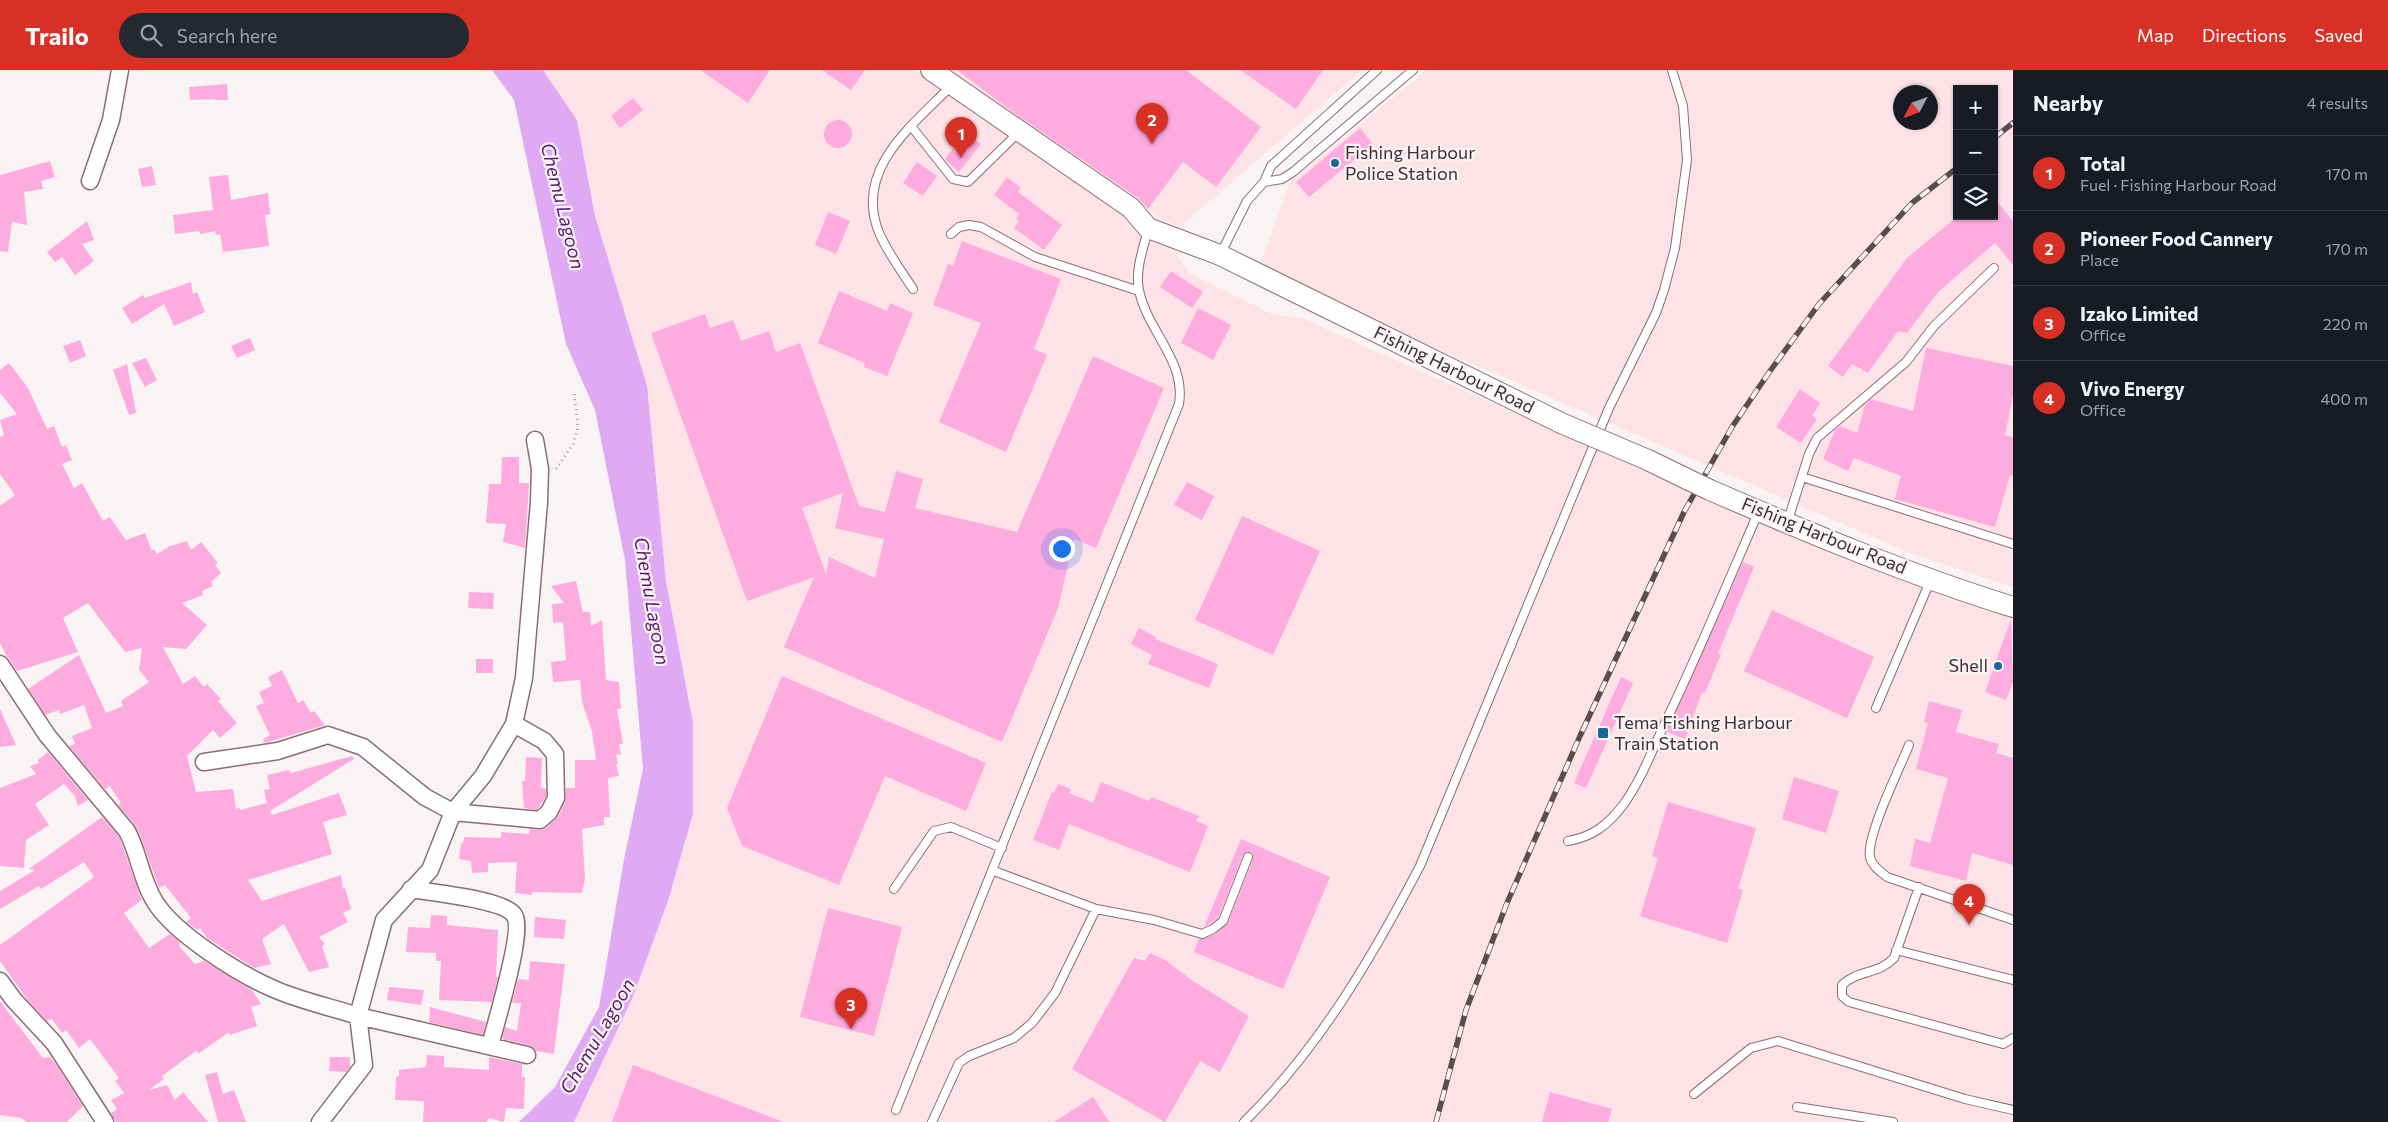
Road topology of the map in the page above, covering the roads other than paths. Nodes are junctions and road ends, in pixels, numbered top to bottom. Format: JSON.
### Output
{"nodes":[{"id":1,"x":120,"y":70,"type":"edge"},
{"id":2,"x":931,"y":70,"type":"edge"},
{"id":3,"x":1377,"y":70,"type":"edge"},
{"id":4,"x":1413,"y":70,"type":"edge"},
{"id":5,"x":1672,"y":70,"type":"edge"},
{"id":6,"x":952,"y":85,"type":"junction"},
{"id":7,"x":911,"y":126,"type":"junction"},
{"id":8,"x":1020,"y":131,"type":"junction"},
{"id":9,"x":90,"y":181,"type":"dead end"},
{"id":10,"x":1264,"y":182,"type":"junction"},
{"id":11,"x":1148,"y":228,"type":"junction"},
{"id":12,"x":951,"y":234,"type":"dead end"},
{"id":13,"x":1220,"y":255,"type":"junction"},
{"id":14,"x":1994,"y":268,"type":"dead end"},
{"id":15,"x":913,"y":289,"type":"dead end"},
{"id":16,"x":1139,"y":291,"type":"junction"},
{"id":17,"x":534,"y":440,"type":"dead end"},
{"id":18,"x":1802,"y":477,"type":"junction"},
{"id":19,"x":1759,"y":511,"type":"junction"},
{"id":20,"x":1787,"y":523,"type":"junction"},
{"id":21,"x":2013,"y":544,"type":"edge"},
{"id":22,"x":1931,"y":580,"type":"junction"},
{"id":23,"x":2013,"y":607,"type":"edge"},
{"id":24,"x":0,"y":664,"type":"edge"},
{"id":25,"x":1876,"y":708,"type":"dead end"},
{"id":26,"x":514,"y":724,"type":"junction"},
{"id":27,"x":1909,"y":746,"type":"dead end"},
{"id":28,"x":204,"y":762,"type":"dead end"},
{"id":29,"x":453,"y":812,"type":"junction"},
{"id":30,"x":1568,"y":842,"type":"dead end"},
{"id":31,"x":1002,"y":848,"type":"junction"},
{"id":32,"x":1248,"y":857,"type":"dead end"},
{"id":33,"x":994,"y":871,"type":"junction"},
{"id":34,"x":1919,"y":887,"type":"junction"},
{"id":35,"x":894,"y":888,"type":"dead end"},
{"id":36,"x":411,"y":889,"type":"junction"},
{"id":37,"x":1096,"y":909,"type":"junction"},
{"id":38,"x":2013,"y":920,"type":"edge"},
{"id":39,"x":1896,"y":950,"type":"junction"},
{"id":40,"x":2013,"y":980,"type":"edge"},
{"id":41,"x":0,"y":981,"type":"edge"},
{"id":42,"x":358,"y":1016,"type":"junction"},
{"id":43,"x":2013,"y":1038,"type":"edge"},
{"id":44,"x":490,"y":1046,"type":"junction"},
{"id":45,"x":527,"y":1056,"type":"dead end"},
{"id":46,"x":1694,"y":1094,"type":"dead end"},
{"id":47,"x":1797,"y":1107,"type":"dead end"},
{"id":48,"x":896,"y":1110,"type":"dead end"},
{"id":49,"x":2013,"y":1110,"type":"edge"},
{"id":50,"x":106,"y":1122,"type":"edge"},
{"id":51,"x":320,"y":1122,"type":"edge"},
{"id":52,"x":932,"y":1122,"type":"edge"},
{"id":53,"x":1244,"y":1122,"type":"edge"},
{"id":54,"x":1893,"y":1122,"type":"edge"}],
"edges":[{"from":1,"to":9,"type":"street"},
{"from":2,"to":6,"type":"street","name":"Fishing Harbour Road"},
{"from":3,"to":10,"type":"lane"},
{"from":4,"to":10,"type":"lane"},
{"from":5,"to":53,"type":"lane"},
{"from":6,"to":7,"type":"lane"},
{"from":6,"to":8,"type":"street","name":"Fishing Harbour Road"},
{"from":7,"to":8,"type":"lane"},
{"from":7,"to":15,"type":"lane"},
{"from":8,"to":11,"type":"street","name":"Fishing Harbour Road"},
{"from":10,"to":13,"type":"lane"},
{"from":11,"to":13,"type":"street","name":"Fishing Harbour Road"},
{"from":11,"to":16,"type":"lane"},
{"from":12,"to":16,"type":"lane"},
{"from":13,"to":19,"type":"street","name":"Fishing Harbour Road","bridge":true},
{"from":14,"to":18,"type":"lane"},
{"from":16,"to":31,"type":"lane"},
{"from":17,"to":26,"type":"street"},
{"from":18,"to":20,"type":"lane"},
{"from":18,"to":21,"type":"lane"},
{"from":19,"to":20,"type":"street","name":"Fishing Harbour Road"},
{"from":19,"to":30,"type":"lane"},
{"from":20,"to":22,"type":"street","name":"Fishing Harbour Road"},
{"from":22,"to":23,"type":"street","name":"Fishing Harbour Road"},
{"from":22,"to":25,"type":"lane"},
{"from":24,"to":42,"type":"street"},
{"from":26,"to":29,"type":"street"},
{"from":26,"to":29,"type":"street"},
{"from":27,"to":34,"type":"lane"},
{"from":28,"to":29,"type":"street"},
{"from":29,"to":36,"type":"street"},
{"from":31,"to":33,"type":"lane"},
{"from":31,"to":35,"type":"lane"},
{"from":32,"to":37,"type":"lane"},
{"from":33,"to":37,"type":"lane"},
{"from":33,"to":48,"type":"lane"},
{"from":34,"to":38,"type":"lane"},
{"from":34,"to":39,"type":"lane"},
{"from":36,"to":42,"type":"street"},
{"from":36,"to":44,"type":"street"},
{"from":37,"to":52,"type":"lane"},
{"from":39,"to":40,"type":"lane"},
{"from":39,"to":43,"type":"lane"},
{"from":41,"to":50,"type":"street"},
{"from":42,"to":44,"type":"street"},
{"from":42,"to":51,"type":"street"},
{"from":44,"to":45,"type":"street"},
{"from":46,"to":49,"type":"lane"},
{"from":47,"to":54,"type":"lane"}]}
